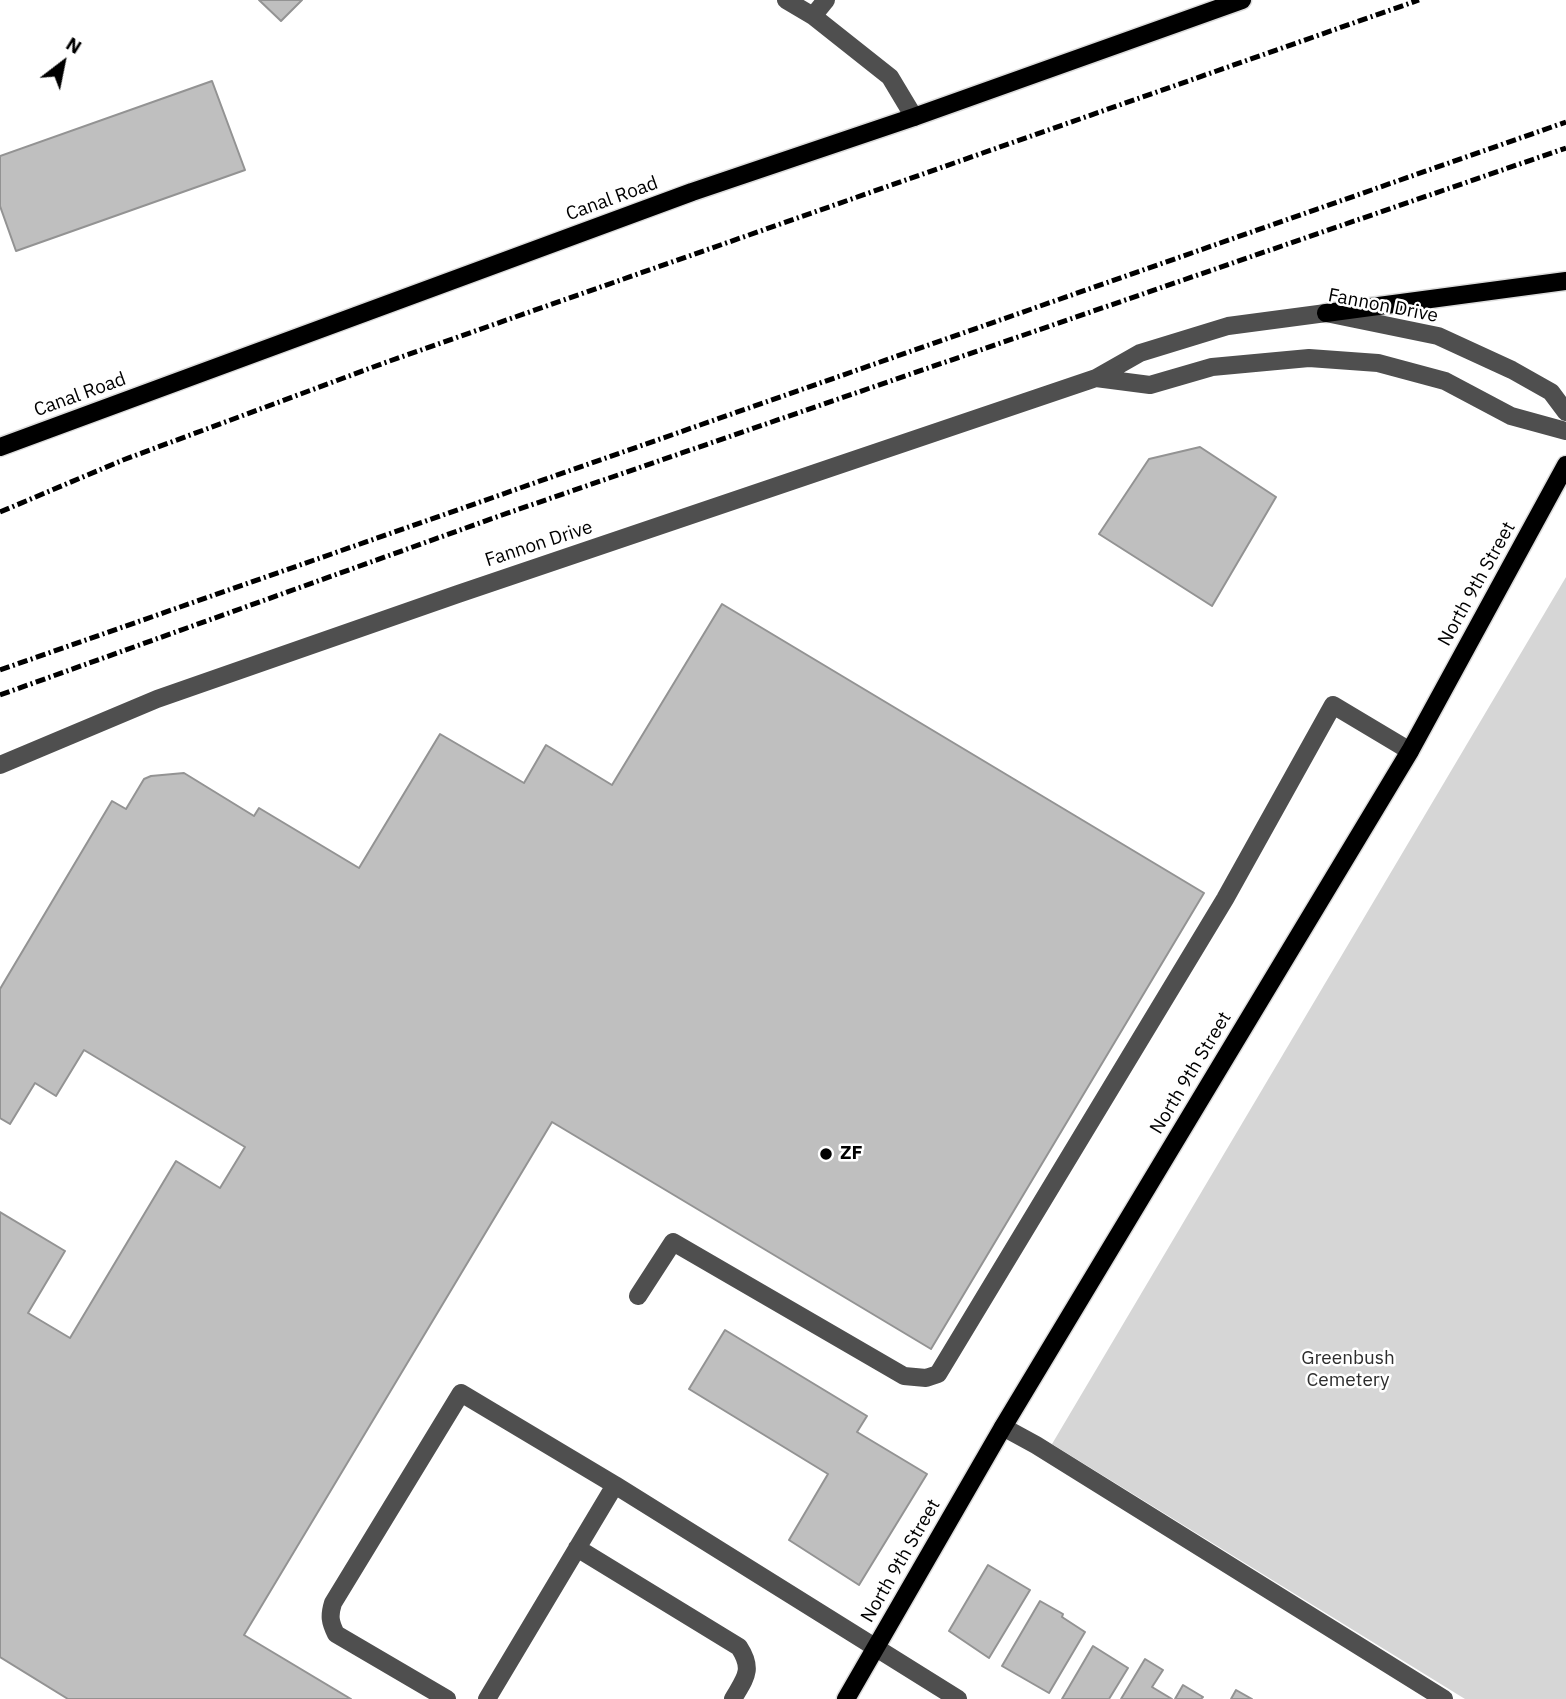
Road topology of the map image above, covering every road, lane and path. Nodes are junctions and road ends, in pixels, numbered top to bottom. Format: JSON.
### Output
{"nodes":[{"id":1,"x":786,"y":0,"type":"edge"},
{"id":2,"x":825,"y":0,"type":"edge"},
{"id":3,"x":1242,"y":0,"type":"edge"},
{"id":4,"x":813,"y":16,"type":"junction"},
{"id":5,"x":914,"y":117,"type":"junction"},
{"id":6,"x":1566,"y":281,"type":"edge"},
{"id":7,"x":1326,"y":313,"type":"junction"},
{"id":8,"x":1096,"y":378,"type":"junction"},
{"id":9,"x":1566,"y":412,"type":"edge"},
{"id":10,"x":1566,"y":431,"type":"edge"},
{"id":11,"x":0,"y":447,"type":"edge"},
{"id":12,"x":1566,"y":465,"type":"edge"},
{"id":13,"x":1410,"y":751,"type":"junction"},
{"id":14,"x":0,"y":765,"type":"edge"},
{"id":15,"x":638,"y":1296,"type":"dead end"},
{"id":16,"x":1003,"y":1427,"type":"junction"},
{"id":17,"x":615,"y":1485,"type":"junction"},
{"id":18,"x":577,"y":1548,"type":"junction"},
{"id":19,"x":876,"y":1649,"type":"junction"},
{"id":20,"x":447,"y":1699,"type":"edge"},
{"id":21,"x":487,"y":1699,"type":"edge"},
{"id":22,"x":733,"y":1699,"type":"edge"},
{"id":23,"x":846,"y":1699,"type":"edge"},
{"id":24,"x":958,"y":1699,"type":"edge"},
{"id":25,"x":1444,"y":1699,"type":"edge"}],
"edges":[{"from":1,"to":4,"type":"street"},
{"from":2,"to":4,"type":"street"},
{"from":3,"to":5,"type":"main road","name":"Canal Road"},
{"from":4,"to":5,"type":"street"},
{"from":5,"to":11,"type":"main road","name":"Canal Road"},
{"from":6,"to":7,"type":"main road"},
{"from":7,"to":8,"type":"street","name":"Fannon Drive"},
{"from":7,"to":9,"type":"street","name":"Fannon Drive"},
{"from":8,"to":10,"type":"street","name":"Fannon Drive"},
{"from":8,"to":14,"type":"street","name":"Fannon Drive"},
{"from":12,"to":13,"type":"main road","name":"North 9th Street"},
{"from":13,"to":15,"type":"street"},
{"from":13,"to":16,"type":"main road","name":"North 9th Street"},
{"from":16,"to":19,"type":"main road","name":"North 9th Street"},
{"from":16,"to":25,"type":"street"},
{"from":17,"to":18,"type":"street"},
{"from":17,"to":19,"type":"street"},
{"from":17,"to":20,"type":"street"},
{"from":18,"to":21,"type":"street"},
{"from":18,"to":22,"type":"street"},
{"from":19,"to":23,"type":"main road","name":"North 9th Street"},
{"from":19,"to":24,"type":"street"}]}
